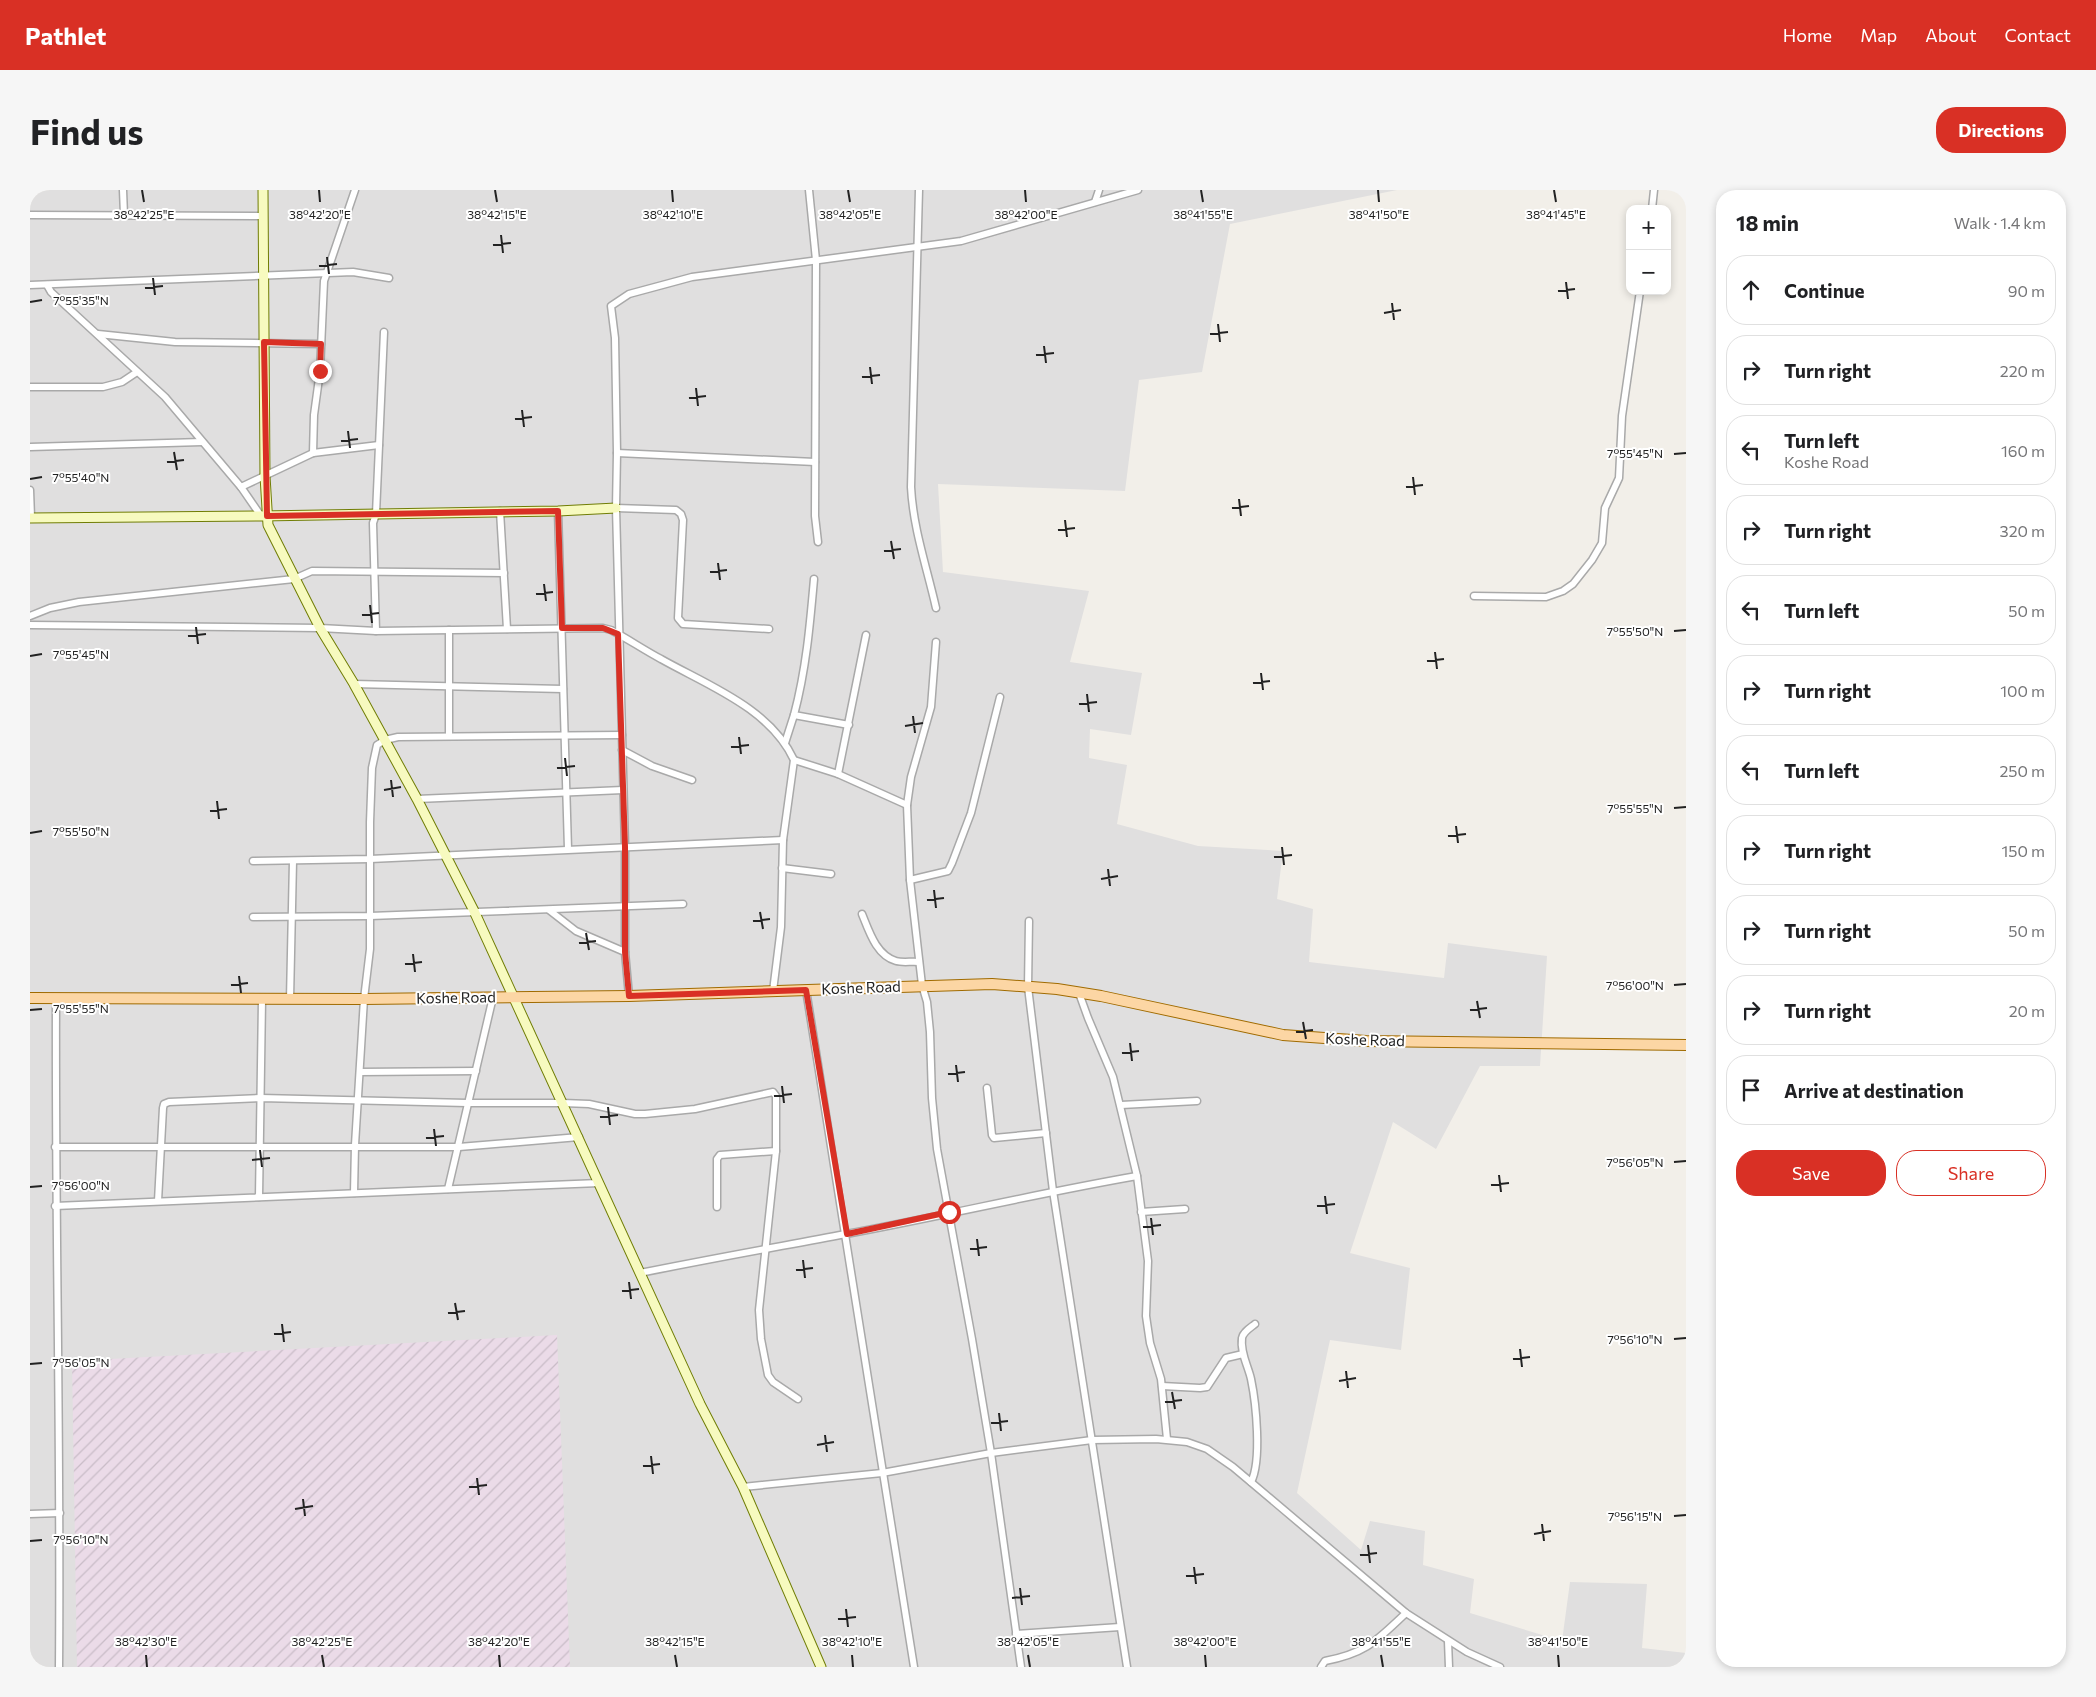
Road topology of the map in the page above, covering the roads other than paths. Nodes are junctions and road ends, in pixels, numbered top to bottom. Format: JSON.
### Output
{"nodes":[{"id":1,"x":123,"y":190,"type":"edge"},
{"id":2,"x":263,"y":190,"type":"edge"},
{"id":3,"x":355,"y":190,"type":"edge"},
{"id":4,"x":809,"y":190,"type":"edge"},
{"id":5,"x":919,"y":190,"type":"edge"},
{"id":6,"x":1099,"y":190,"type":"edge"},
{"id":7,"x":1138,"y":190,"type":"edge"},
{"id":8,"x":1654,"y":190,"type":"edge"},
{"id":9,"x":1095,"y":202,"type":"junction"},
{"id":10,"x":1652,"y":205,"type":"edge"},
{"id":11,"x":30,"y":215,"type":"edge"},
{"id":12,"x":124,"y":215,"type":"junction"},
{"id":13,"x":263,"y":216,"type":"junction"},
{"id":14,"x":916,"y":247,"type":"junction"},
{"id":15,"x":816,"y":260,"type":"junction"},
{"id":16,"x":326,"y":274,"type":"junction"},
{"id":17,"x":264,"y":276,"type":"junction"},
{"id":18,"x":389,"y":278,"type":"dead end"},
{"id":19,"x":30,"y":285,"type":"edge"},
{"id":20,"x":47,"y":285,"type":"junction"},
{"id":21,"x":1639,"y":295,"type":"edge"},
{"id":22,"x":384,"y":332,"type":"dead end"},
{"id":23,"x":98,"y":334,"type":"junction"},
{"id":24,"x":264,"y":342,"type":"junction"},
{"id":25,"x":321,"y":344,"type":"junction"},
{"id":26,"x":137,"y":372,"type":"junction"},
{"id":27,"x":30,"y":388,"type":"edge"},
{"id":28,"x":202,"y":442,"type":"junction"},
{"id":29,"x":380,"y":445,"type":"junction"},
{"id":30,"x":30,"y":447,"type":"edge"},
{"id":31,"x":313,"y":453,"type":"junction"},
{"id":32,"x":618,"y":453,"type":"junction"},
{"id":33,"x":815,"y":462,"type":"junction"},
{"id":34,"x":265,"y":476,"type":"junction"},
{"id":35,"x":241,"y":487,"type":"junction"},
{"id":36,"x":30,"y":490,"type":"edge"},
{"id":37,"x":616,"y":508,"type":"junction"},
{"id":38,"x":500,"y":511,"type":"junction"},
{"id":39,"x":558,"y":511,"type":"junction"},
{"id":40,"x":376,"y":514,"type":"junction"},
{"id":41,"x":264,"y":516,"type":"junction"},
{"id":42,"x":31,"y":518,"type":"edge"},
{"id":43,"x":818,"y":542,"type":"dead end"},
{"id":44,"x":375,"y":571,"type":"junction"},
{"id":45,"x":504,"y":573,"type":"junction"},
{"id":46,"x":294,"y":579,"type":"junction"},
{"id":47,"x":814,"y":579,"type":"dead end"},
{"id":48,"x":1474,"y":596,"type":"dead end"},
{"id":49,"x":936,"y":608,"type":"dead end"},
{"id":50,"x":30,"y":616,"type":"edge"},
{"id":51,"x":30,"y":625,"type":"edge"},
{"id":52,"x":320,"y":628,"type":"junction"},
{"id":53,"x":562,"y":628,"type":"junction"},
{"id":54,"x":507,"y":629,"type":"junction"},
{"id":55,"x":769,"y":629,"type":"dead end"},
{"id":56,"x":450,"y":630,"type":"junction"},
{"id":57,"x":376,"y":631,"type":"junction"},
{"id":58,"x":618,"y":634,"type":"junction"},
{"id":59,"x":866,"y":635,"type":"dead end"},
{"id":60,"x":936,"y":642,"type":"dead end"},
{"id":61,"x":354,"y":684,"type":"junction"},
{"id":62,"x":449,"y":685,"type":"junction"},
{"id":63,"x":563,"y":688,"type":"junction"},
{"id":64,"x":1000,"y":697,"type":"dead end"},
{"id":65,"x":794,"y":715,"type":"junction"},
{"id":66,"x":849,"y":725,"type":"junction"},
{"id":67,"x":622,"y":735,"type":"junction"},
{"id":68,"x":449,"y":736,"type":"junction"},
{"id":69,"x":564,"y":736,"type":"junction"},
{"id":70,"x":385,"y":740,"type":"junction"},
{"id":71,"x":785,"y":743,"type":"junction"},
{"id":72,"x":622,"y":750,"type":"junction"},
{"id":73,"x":794,"y":760,"type":"junction"},
{"id":74,"x":838,"y":774,"type":"junction"},
{"id":75,"x":692,"y":780,"type":"dead end"},
{"id":76,"x":623,"y":790,"type":"junction"},
{"id":77,"x":565,"y":794,"type":"junction"},
{"id":78,"x":417,"y":799,"type":"junction"},
{"id":79,"x":908,"y":805,"type":"junction"},
{"id":80,"x":783,"y":840,"type":"junction"},
{"id":81,"x":625,"y":847,"type":"junction"},
{"id":82,"x":568,"y":849,"type":"junction"},
{"id":83,"x":446,"y":854,"type":"junction"},
{"id":84,"x":370,"y":859,"type":"junction"},
{"id":85,"x":253,"y":861,"type":"dead end"},
{"id":86,"x":293,"y":861,"type":"junction"},
{"id":87,"x":782,"y":868,"type":"junction"},
{"id":88,"x":831,"y":874,"type":"dead end"},
{"id":89,"x":910,"y":880,"type":"junction"},
{"id":90,"x":683,"y":904,"type":"dead end"},
{"id":91,"x":625,"y":907,"type":"junction"},
{"id":92,"x":550,"y":910,"type":"junction"},
{"id":93,"x":474,"y":911,"type":"junction"},
{"id":94,"x":862,"y":914,"type":"dead end"},
{"id":95,"x":370,"y":916,"type":"junction"},
{"id":96,"x":253,"y":917,"type":"dead end"},
{"id":97,"x":293,"y":917,"type":"junction"},
{"id":98,"x":1029,"y":921,"type":"dead end"},
{"id":99,"x":625,"y":952,"type":"junction"},
{"id":100,"x":919,"y":962,"type":"junction"},
{"id":101,"x":922,"y":986,"type":"junction"},
{"id":102,"x":1028,"y":987,"type":"junction"},
{"id":103,"x":806,"y":990,"type":"junction"},
{"id":104,"x":773,"y":991,"type":"junction"},
{"id":105,"x":1079,"y":992,"type":"junction"},
{"id":106,"x":629,"y":996,"type":"junction"},
{"id":107,"x":493,"y":997,"type":"junction"},
{"id":108,"x":30,"y":998,"type":"edge"},
{"id":109,"x":56,"y":998,"type":"junction"},
{"id":110,"x":512,"y":998,"type":"junction"},
{"id":111,"x":290,"y":999,"type":"junction"},
{"id":112,"x":262,"y":1000,"type":"junction"},
{"id":113,"x":364,"y":1000,"type":"junction"},
{"id":114,"x":1686,"y":1045,"type":"edge"},
{"id":115,"x":360,"y":1072,"type":"junction"},
{"id":116,"x":476,"y":1072,"type":"junction"},
{"id":117,"x":987,"y":1088,"type":"dead end"},
{"id":118,"x":261,"y":1098,"type":"junction"},
{"id":119,"x":358,"y":1100,"type":"junction"},
{"id":120,"x":1198,"y":1101,"type":"dead end"},
{"id":121,"x":467,"y":1103,"type":"junction"},
{"id":122,"x":563,"y":1103,"type":"junction"},
{"id":123,"x":1121,"y":1105,"type":"junction"},
{"id":124,"x":1046,"y":1133,"type":"junction"},
{"id":125,"x":579,"y":1137,"type":"junction"},
{"id":126,"x":355,"y":1146,"type":"junction"},
{"id":127,"x":55,"y":1147,"type":"junction"},
{"id":128,"x":260,"y":1147,"type":"junction"},
{"id":129,"x":459,"y":1147,"type":"junction"},
{"id":130,"x":160,"y":1148,"type":"junction"},
{"id":131,"x":776,"y":1150,"type":"junction"},
{"id":132,"x":1137,"y":1176,"type":"junction"},
{"id":133,"x":599,"y":1182,"type":"junction"},
{"id":134,"x":448,"y":1189,"type":"junction"},
{"id":135,"x":1053,"y":1191,"type":"junction"},
{"id":136,"x":354,"y":1193,"type":"junction"},
{"id":137,"x":260,"y":1197,"type":"junction"},
{"id":138,"x":158,"y":1201,"type":"junction"},
{"id":139,"x":55,"y":1206,"type":"junction"},
{"id":140,"x":717,"y":1207,"type":"dead end"},
{"id":141,"x":1185,"y":1209,"type":"dead end"},
{"id":142,"x":949,"y":1212,"type":"junction"},
{"id":143,"x":1141,"y":1212,"type":"junction"},
{"id":144,"x":847,"y":1234,"type":"junction"},
{"id":145,"x":765,"y":1248,"type":"junction"},
{"id":146,"x":640,"y":1274,"type":"junction"},
{"id":147,"x":1255,"y":1324,"type":"dead end"},
{"id":148,"x":1243,"y":1354,"type":"junction"},
{"id":149,"x":1162,"y":1386,"type":"junction"},
{"id":150,"x":798,"y":1399,"type":"dead end"},
{"id":151,"x":1167,"y":1439,"type":"junction"},
{"id":152,"x":1092,"y":1440,"type":"junction"},
{"id":153,"x":991,"y":1453,"type":"junction"},
{"id":154,"x":882,"y":1473,"type":"junction"},
{"id":155,"x":1251,"y":1482,"type":"junction"},
{"id":156,"x":743,"y":1487,"type":"junction"},
{"id":157,"x":60,"y":1513,"type":"junction"},
{"id":158,"x":30,"y":1514,"type":"edge"},
{"id":159,"x":1406,"y":1613,"type":"junction"},
{"id":160,"x":1120,"y":1627,"type":"junction"},
{"id":161,"x":1016,"y":1634,"type":"junction"},
{"id":162,"x":1448,"y":1641,"type":"junction"},
{"id":163,"x":58,"y":1667,"type":"edge"},
{"id":164,"x":821,"y":1667,"type":"edge"},
{"id":165,"x":914,"y":1667,"type":"edge"},
{"id":166,"x":1021,"y":1667,"type":"edge"},
{"id":167,"x":1127,"y":1667,"type":"edge"},
{"id":168,"x":1321,"y":1667,"type":"edge"},
{"id":169,"x":1449,"y":1667,"type":"edge"},
{"id":170,"x":1500,"y":1667,"type":"edge"}],
"edges":[{"from":1,"to":12,"type":"street"},
{"from":2,"to":13,"type":"street"},
{"from":3,"to":16,"type":"street"},
{"from":4,"to":15,"type":"street"},
{"from":5,"to":14,"type":"street"},
{"from":6,"to":9,"type":"street"},
{"from":7,"to":9,"type":"street"},
{"from":8,"to":10,"type":"street"},
{"from":9,"to":14,"type":"street"},
{"from":11,"to":12,"type":"street"},
{"from":12,"to":13,"type":"street"},
{"from":13,"to":17,"type":"street"},
{"from":14,"to":15,"type":"street"},
{"from":14,"to":49,"type":"street"},
{"from":15,"to":32,"type":"street"},
{"from":15,"to":33,"type":"street"},
{"from":16,"to":17,"type":"street"},
{"from":16,"to":18,"type":"street"},
{"from":16,"to":25,"type":"street"},
{"from":17,"to":20,"type":"street"},
{"from":17,"to":24,"type":"street"},
{"from":19,"to":20,"type":"street"},
{"from":20,"to":23,"type":"street"},
{"from":21,"to":48,"type":"street"},
{"from":22,"to":29,"type":"street"},
{"from":23,"to":24,"type":"street"},
{"from":23,"to":26,"type":"street"},
{"from":24,"to":25,"type":"street"},
{"from":24,"to":34,"type":"street"},
{"from":25,"to":31,"type":"street"},
{"from":26,"to":27,"type":"street"},
{"from":26,"to":28,"type":"street"},
{"from":28,"to":30,"type":"street"},
{"from":28,"to":35,"type":"street"},
{"from":29,"to":31,"type":"street"},
{"from":29,"to":40,"type":"street"},
{"from":31,"to":34,"type":"street"},
{"from":32,"to":33,"type":"street"},
{"from":32,"to":37,"type":"street"},
{"from":33,"to":43,"type":"street"},
{"from":34,"to":35,"type":"street"},
{"from":34,"to":41,"type":"street"},
{"from":35,"to":41,"type":"street"},
{"from":36,"to":42,"type":"street"},
{"from":37,"to":39,"type":"street"},
{"from":37,"to":55,"type":"street"},
{"from":37,"to":58,"type":"street"},
{"from":38,"to":39,"type":"street"},
{"from":38,"to":40,"type":"street"},
{"from":38,"to":45,"type":"street"},
{"from":39,"to":53,"type":"street"},
{"from":40,"to":41,"type":"street"},
{"from":40,"to":44,"type":"street"},
{"from":41,"to":42,"type":"street"},
{"from":41,"to":46,"type":"street"},
{"from":44,"to":45,"type":"street"},
{"from":44,"to":46,"type":"street"},
{"from":44,"to":57,"type":"street"},
{"from":45,"to":54,"type":"street"},
{"from":46,"to":50,"type":"street"},
{"from":46,"to":52,"type":"street"},
{"from":47,"to":65,"type":"street"},
{"from":51,"to":52,"type":"street"},
{"from":52,"to":57,"type":"street"},
{"from":52,"to":61,"type":"street"},
{"from":53,"to":54,"type":"street"},
{"from":53,"to":58,"type":"street"},
{"from":53,"to":63,"type":"street"},
{"from":54,"to":56,"type":"street"},
{"from":56,"to":57,"type":"street"},
{"from":56,"to":62,"type":"street"},
{"from":58,"to":67,"type":"street"},
{"from":58,"to":71,"type":"street"},
{"from":59,"to":66,"type":"street"},
{"from":60,"to":79,"type":"street"},
{"from":61,"to":62,"type":"street"},
{"from":61,"to":70,"type":"street"},
{"from":62,"to":63,"type":"street"},
{"from":62,"to":68,"type":"street"},
{"from":63,"to":69,"type":"street"},
{"from":64,"to":89,"type":"street"},
{"from":65,"to":66,"type":"street"},
{"from":65,"to":71,"type":"street"},
{"from":66,"to":74,"type":"street"},
{"from":67,"to":69,"type":"street"},
{"from":67,"to":72,"type":"street"},
{"from":68,"to":69,"type":"street"},
{"from":68,"to":70,"type":"street"},
{"from":69,"to":77,"type":"street"},
{"from":70,"to":78,"type":"street"},
{"from":70,"to":84,"type":"street"},
{"from":71,"to":73,"type":"street"},
{"from":72,"to":75,"type":"street"},
{"from":72,"to":76,"type":"street"},
{"from":73,"to":74,"type":"street"},
{"from":73,"to":80,"type":"street"},
{"from":74,"to":79,"type":"street"},
{"from":76,"to":77,"type":"street"},
{"from":76,"to":81,"type":"street"},
{"from":77,"to":78,"type":"street"},
{"from":77,"to":82,"type":"street"},
{"from":78,"to":83,"type":"street"},
{"from":79,"to":89,"type":"street"},
{"from":80,"to":81,"type":"street"},
{"from":80,"to":87,"type":"street"},
{"from":81,"to":82,"type":"street"},
{"from":81,"to":91,"type":"street"},
{"from":82,"to":83,"type":"street"},
{"from":83,"to":84,"type":"street"},
{"from":83,"to":93,"type":"street"},
{"from":84,"to":86,"type":"street"},
{"from":84,"to":95,"type":"street"},
{"from":85,"to":86,"type":"street"},
{"from":86,"to":97,"type":"street"},
{"from":87,"to":88,"type":"street"},
{"from":87,"to":104,"type":"street"},
{"from":89,"to":100,"type":"street"},
{"from":90,"to":91,"type":"street"},
{"from":91,"to":92,"type":"street"},
{"from":91,"to":99,"type":"street"},
{"from":92,"to":93,"type":"street"},
{"from":92,"to":99,"type":"street"},
{"from":93,"to":95,"type":"street"},
{"from":93,"to":110,"type":"street"},
{"from":94,"to":100,"type":"street"},
{"from":95,"to":97,"type":"street"},
{"from":95,"to":113,"type":"street"},
{"from":96,"to":97,"type":"street"},
{"from":97,"to":111,"type":"street"},
{"from":98,"to":102,"type":"street"},
{"from":99,"to":106,"type":"street"},
{"from":100,"to":101,"type":"street"},
{"from":101,"to":102,"type":"main road","name":"Koshe Road"},
{"from":101,"to":103,"type":"main road","name":"Koshe Road"},
{"from":101,"to":142,"type":"street"},
{"from":102,"to":105,"type":"main road","name":"Koshe Road"},
{"from":102,"to":124,"type":"street"},
{"from":103,"to":104,"type":"main road","name":"Koshe Road"},
{"from":103,"to":144,"type":"street"},
{"from":104,"to":106,"type":"main road","name":"Koshe Road"},
{"from":105,"to":114,"type":"main road","name":"Koshe Road"},
{"from":105,"to":123,"type":"street"},
{"from":106,"to":110,"type":"main road","name":"Koshe Road"},
{"from":107,"to":110,"type":"main road","name":"Koshe Road"},
{"from":107,"to":113,"type":"main road","name":"Koshe Road"},
{"from":107,"to":116,"type":"street"},
{"from":108,"to":109,"type":"main road","name":"Koshe Road"},
{"from":109,"to":112,"type":"main road","name":"Koshe Road"},
{"from":109,"to":127,"type":"street"},
{"from":110,"to":122,"type":"street"},
{"from":111,"to":112,"type":"main road","name":"Koshe Road"},
{"from":111,"to":113,"type":"main road","name":"Koshe Road"},
{"from":112,"to":118,"type":"street"},
{"from":113,"to":115,"type":"street"},
{"from":115,"to":116,"type":"street"},
{"from":115,"to":119,"type":"street"},
{"from":116,"to":121,"type":"street"},
{"from":117,"to":124,"type":"street"},
{"from":118,"to":119,"type":"street"},
{"from":118,"to":128,"type":"street"},
{"from":118,"to":130,"type":"street"},
{"from":119,"to":121,"type":"street"},
{"from":119,"to":126,"type":"street"},
{"from":120,"to":123,"type":"street"},
{"from":121,"to":122,"type":"street"},
{"from":121,"to":129,"type":"street"},
{"from":122,"to":125,"type":"street"},
{"from":122,"to":131,"type":"street"},
{"from":123,"to":132,"type":"street"},
{"from":124,"to":135,"type":"street"},
{"from":125,"to":129,"type":"street"},
{"from":125,"to":133,"type":"street"},
{"from":126,"to":128,"type":"street"},
{"from":126,"to":129,"type":"street"},
{"from":126,"to":136,"type":"street"},
{"from":127,"to":130,"type":"street"},
{"from":127,"to":139,"type":"street"},
{"from":128,"to":130,"type":"street"},
{"from":128,"to":137,"type":"street"},
{"from":129,"to":134,"type":"street"},
{"from":130,"to":138,"type":"street"},
{"from":131,"to":140,"type":"street"},
{"from":131,"to":145,"type":"street"},
{"from":132,"to":135,"type":"street"},
{"from":132,"to":143,"type":"street"},
{"from":133,"to":134,"type":"street"},
{"from":133,"to":146,"type":"street"},
{"from":134,"to":136,"type":"street"},
{"from":135,"to":142,"type":"street"},
{"from":135,"to":152,"type":"street"},
{"from":136,"to":137,"type":"street"},
{"from":137,"to":138,"type":"street"},
{"from":138,"to":139,"type":"street"},
{"from":139,"to":157,"type":"street"},
{"from":141,"to":143,"type":"street"},
{"from":142,"to":144,"type":"street"},
{"from":142,"to":153,"type":"street"},
{"from":143,"to":149,"type":"street"},
{"from":144,"to":145,"type":"street"},
{"from":144,"to":154,"type":"street"},
{"from":145,"to":146,"type":"street"},
{"from":145,"to":150,"type":"street"},
{"from":146,"to":156,"type":"street"},
{"from":147,"to":148,"type":"street"},
{"from":148,"to":149,"type":"street"},
{"from":148,"to":155,"type":"street"},
{"from":149,"to":151,"type":"street"},
{"from":151,"to":152,"type":"street"},
{"from":151,"to":155,"type":"street"},
{"from":152,"to":153,"type":"street"},
{"from":152,"to":160,"type":"street"},
{"from":153,"to":154,"type":"street"},
{"from":153,"to":161,"type":"street"},
{"from":154,"to":156,"type":"street"},
{"from":154,"to":165,"type":"street"},
{"from":155,"to":159,"type":"street"},
{"from":156,"to":164,"type":"street"},
{"from":157,"to":158,"type":"street"},
{"from":157,"to":163,"type":"street"},
{"from":159,"to":162,"type":"street"},
{"from":159,"to":168,"type":"street"},
{"from":160,"to":161,"type":"street"},
{"from":160,"to":167,"type":"street"},
{"from":161,"to":166,"type":"street"},
{"from":162,"to":169,"type":"street"},
{"from":162,"to":170,"type":"street"}]}
